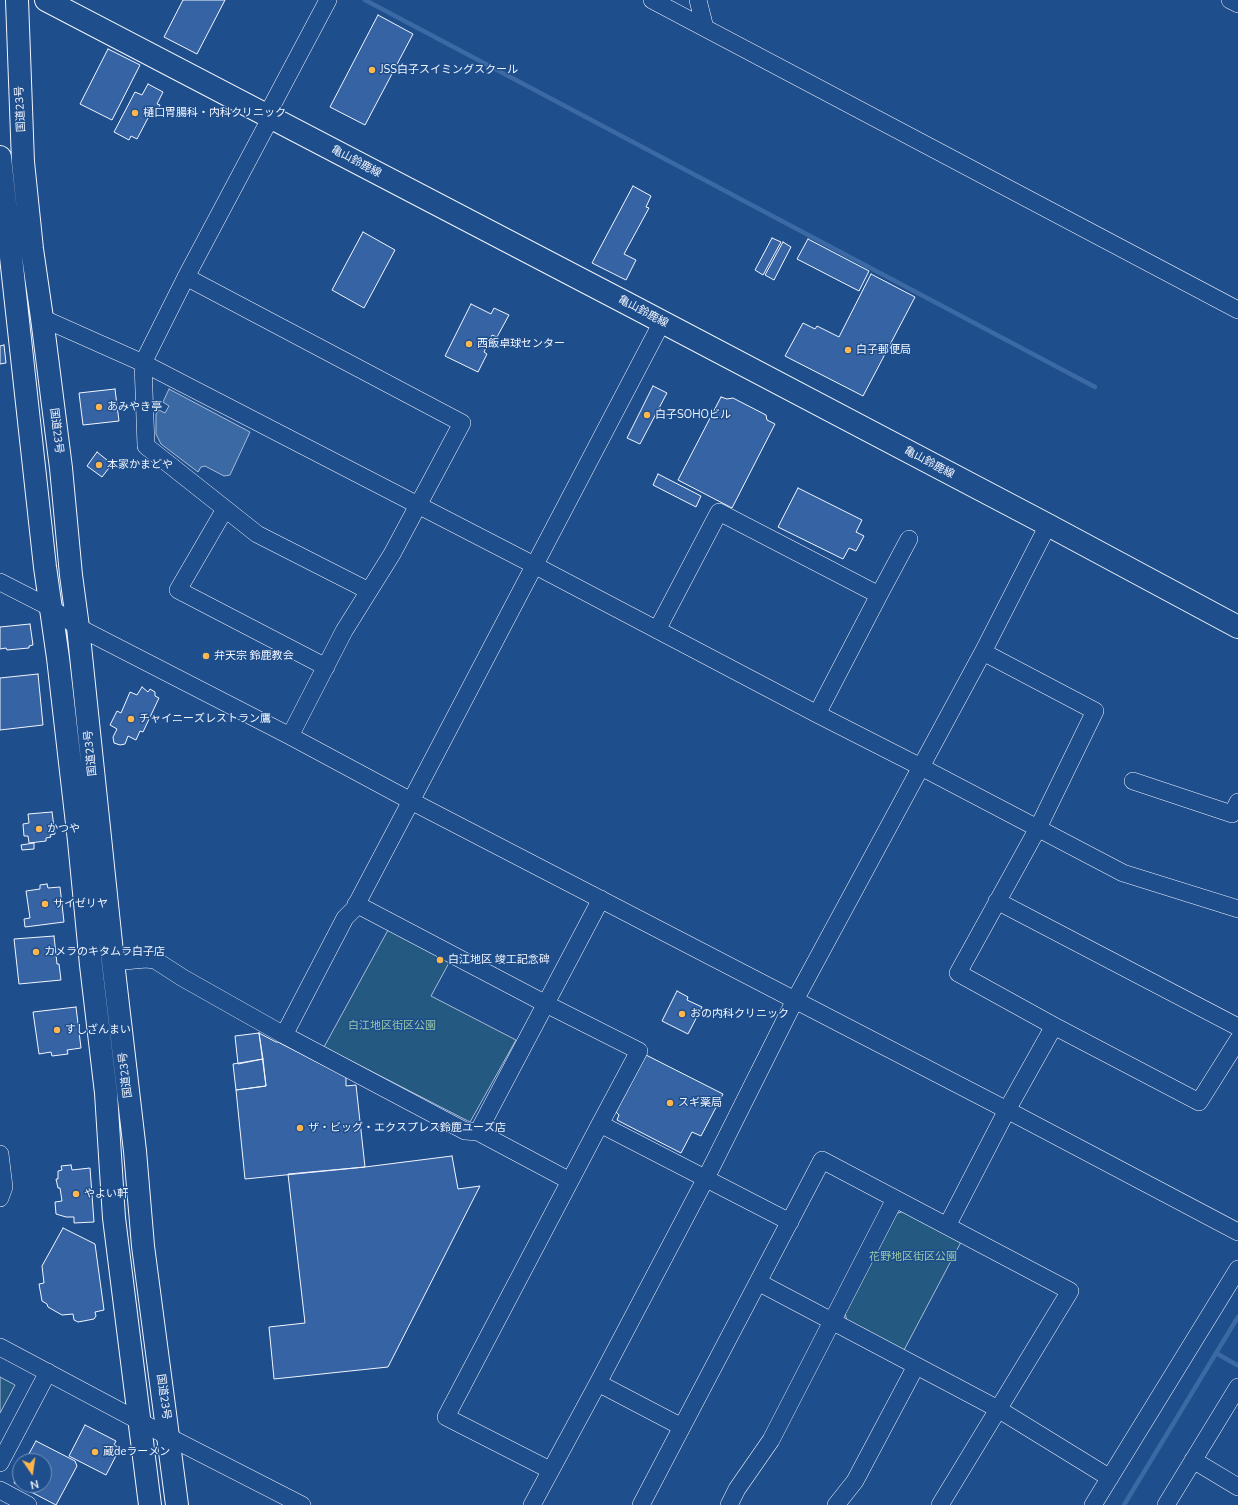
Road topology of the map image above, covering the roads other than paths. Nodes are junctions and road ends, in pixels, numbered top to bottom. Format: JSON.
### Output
{"nodes":[{"id":1,"x":17,"y":0,"type":"edge"},
{"id":2,"x":46,"y":0,"type":"edge"},
{"id":3,"x":328,"y":0,"type":"edge"},
{"id":4,"x":652,"y":0,"type":"edge"},
{"id":5,"x":698,"y":0,"type":"edge"},
{"id":6,"x":1230,"y":0,"type":"edge"},
{"id":7,"x":1238,"y":4,"type":"edge"},
{"id":8,"x":705,"y":28,"type":"junction"},
{"id":9,"x":269,"y":116,"type":"junction"},
{"id":10,"x":0,"y":157,"type":"edge"},
{"id":11,"x":186,"y":277,"type":"junction"},
{"id":12,"x":1238,"y":310,"type":"edge"},
{"id":13,"x":42,"y":318,"type":"junction"},
{"id":14,"x":662,"y":322,"type":"junction"},
{"id":15,"x":143,"y":363,"type":"junction"},
{"id":16,"x":418,"y":506,"type":"junction"},
{"id":17,"x":225,"y":509,"type":"junction"},
{"id":18,"x":1048,"y":525,"type":"junction"},
{"id":19,"x":909,"y":539,"type":"dead end"},
{"id":20,"x":534,"y":565,"type":"junction"},
{"id":21,"x":0,"y":582,"type":"edge"},
{"id":22,"x":369,"y":591,"type":"junction"},
{"id":23,"x":879,"y":595,"type":"junction"},
{"id":24,"x":51,"y":608,"type":"junction"},
{"id":25,"x":78,"y":627,"type":"junction"},
{"id":26,"x":1238,"y":627,"type":"edge"},
{"id":27,"x":657,"y":630,"type":"junction"},
{"id":28,"x":982,"y":652,"type":"junction"},
{"id":29,"x":326,"y":667,"type":"junction"},
{"id":30,"x":817,"y":714,"type":"junction"},
{"id":31,"x":290,"y":736,"type":"junction"},
{"id":32,"x":921,"y":767,"type":"junction"},
{"id":33,"x":1133,"y":781,"type":"dead end"},
{"id":34,"x":411,"y":801,"type":"junction"},
{"id":35,"x":1238,"y":802,"type":"edge"},
{"id":36,"x":1038,"y":828,"type":"junction"},
{"id":37,"x":601,"y":899,"type":"junction"},
{"id":38,"x":997,"y":901,"type":"junction"},
{"id":39,"x":356,"y":904,"type":"junction"},
{"id":40,"x":1238,"y":909,"type":"edge"},
{"id":41,"x":113,"y":962,"type":"junction"},
{"id":42,"x":795,"y":1000,"type":"junction"},
{"id":43,"x":546,"y":1004,"type":"junction"},
{"id":44,"x":1054,"y":1026,"type":"junction"},
{"id":45,"x":1238,"y":1027,"type":"edge"},
{"id":46,"x":284,"y":1035,"type":"junction"},
{"id":47,"x":1238,"y":1040,"type":"edge"},
{"id":48,"x":1007,"y":1110,"type":"junction"},
{"id":49,"x":600,"y":1124,"type":"junction"},
{"id":50,"x":478,"y":1132,"type":"junction"},
{"id":51,"x":0,"y":1154,"type":"edge"},
{"id":52,"x":706,"y":1178,"type":"junction"},
{"id":53,"x":570,"y":1181,"type":"junction"},
{"id":54,"x":1,"y":1190,"type":"edge"},
{"id":55,"x":895,"y":1199,"type":"junction"},
{"id":56,"x":790,"y":1222,"type":"junction"},
{"id":57,"x":947,"y":1226,"type":"junction"},
{"id":58,"x":1238,"y":1232,"type":"edge"},
{"id":59,"x":1238,"y":1269,"type":"edge"},
{"id":60,"x":758,"y":1282,"type":"junction"},
{"id":61,"x":832,"y":1320,"type":"junction"},
{"id":62,"x":0,"y":1347,"type":"edge"},
{"id":63,"x":916,"y":1366,"type":"junction"},
{"id":64,"x":48,"y":1372,"type":"junction"},
{"id":65,"x":598,"y":1383,"type":"junction"},
{"id":66,"x":1238,"y":1387,"type":"edge"},
{"id":67,"x":998,"y":1409,"type":"junction"},
{"id":68,"x":140,"y":1421,"type":"junction"},
{"id":69,"x":682,"y":1427,"type":"junction"},
{"id":70,"x":169,"y":1437,"type":"junction"},
{"id":71,"x":1193,"y":1460,"type":"junction"},
{"id":72,"x":0,"y":1463,"type":"edge"},
{"id":73,"x":550,"y":1470,"type":"junction"},
{"id":74,"x":1110,"y":1478,"type":"junction"},
{"id":75,"x":1238,"y":1487,"type":"edge"},
{"id":76,"x":0,"y":1490,"type":"edge"},
{"id":77,"x":1169,"y":1504,"type":"edge"},
{"id":78,"x":28,"y":1505,"type":"edge"},
{"id":79,"x":150,"y":1505,"type":"edge"},
{"id":80,"x":177,"y":1505,"type":"edge"},
{"id":81,"x":302,"y":1505,"type":"edge"},
{"id":82,"x":532,"y":1505,"type":"edge"},
{"id":83,"x":641,"y":1505,"type":"edge"},
{"id":84,"x":729,"y":1505,"type":"edge"},
{"id":85,"x":836,"y":1505,"type":"edge"},
{"id":86,"x":940,"y":1505,"type":"edge"},
{"id":87,"x":1093,"y":1505,"type":"edge"}],
"edges":[{"from":1,"to":13,"type":"main road","name":"国道23号"},
{"from":2,"to":9,"type":"main road","name":"亀山鈴鹿線"},
{"from":3,"to":9,"type":"street"},
{"from":4,"to":8,"type":"street"},
{"from":5,"to":8,"type":"street"},
{"from":6,"to":7,"type":"street"},
{"from":8,"to":12,"type":"street"},
{"from":9,"to":11,"type":"street"},
{"from":9,"to":14,"type":"main road","name":"亀山鈴鹿線"},
{"from":10,"to":24,"type":"main road","name":"国道23号"},
{"from":11,"to":15,"type":"street"},
{"from":11,"to":16,"type":"street"},
{"from":13,"to":15,"type":"street"},
{"from":13,"to":25,"type":"main road","name":"国道23号"},
{"from":14,"to":18,"type":"main road","name":"亀山鈴鹿線"},
{"from":14,"to":20,"type":"street"},
{"from":15,"to":16,"type":"street"},
{"from":15,"to":17,"type":"street"},
{"from":16,"to":20,"type":"street"},
{"from":16,"to":22,"type":"street"},
{"from":17,"to":22,"type":"street"},
{"from":17,"to":29,"type":"street"},
{"from":18,"to":26,"type":"main road","name":"亀山鈴鹿線"},
{"from":18,"to":28,"type":"street"},
{"from":19,"to":23,"type":"street"},
{"from":20,"to":27,"type":"street"},
{"from":20,"to":34,"type":"street"},
{"from":21,"to":24,"type":"street"},
{"from":22,"to":29,"type":"street"},
{"from":23,"to":27,"type":"street"},
{"from":23,"to":30,"type":"street"},
{"from":24,"to":25,"type":"street"},
{"from":24,"to":68,"type":"main road","name":"国道23号"},
{"from":25,"to":31,"type":"street"},
{"from":25,"to":41,"type":"main road","name":"国道23号"},
{"from":27,"to":30,"type":"street"},
{"from":28,"to":32,"type":"street"},
{"from":28,"to":36,"type":"street"},
{"from":29,"to":31,"type":"street"},
{"from":30,"to":32,"type":"street"},
{"from":31,"to":34,"type":"street"},
{"from":32,"to":36,"type":"street"},
{"from":32,"to":42,"type":"street"},
{"from":33,"to":35,"type":"street"},
{"from":34,"to":37,"type":"street"},
{"from":34,"to":39,"type":"street"},
{"from":36,"to":38,"type":"street"},
{"from":36,"to":40,"type":"street"},
{"from":37,"to":42,"type":"street"},
{"from":37,"to":43,"type":"street"},
{"from":38,"to":44,"type":"street"},
{"from":38,"to":45,"type":"street"},
{"from":39,"to":43,"type":"street"},
{"from":39,"to":46,"type":"street"},
{"from":41,"to":46,"type":"street"},
{"from":41,"to":70,"type":"main road","name":"国道23号"},
{"from":42,"to":48,"type":"street"},
{"from":42,"to":52,"type":"street"},
{"from":43,"to":49,"type":"street"},
{"from":43,"to":50,"type":"street"},
{"from":44,"to":47,"type":"street"},
{"from":44,"to":48,"type":"street"},
{"from":46,"to":50,"type":"street"},
{"from":48,"to":57,"type":"street"},
{"from":48,"to":58,"type":"street"},
{"from":49,"to":52,"type":"street"},
{"from":49,"to":53,"type":"street"},
{"from":50,"to":53,"type":"street"},
{"from":51,"to":54,"type":"street"},
{"from":52,"to":56,"type":"street"},
{"from":52,"to":65,"type":"street"},
{"from":53,"to":73,"type":"street"},
{"from":55,"to":56,"type":"street"},
{"from":55,"to":57,"type":"street"},
{"from":55,"to":61,"type":"street"},
{"from":56,"to":60,"type":"street"},
{"from":57,"to":67,"type":"street"},
{"from":59,"to":74,"type":"street"},
{"from":60,"to":61,"type":"street"},
{"from":60,"to":69,"type":"street"},
{"from":61,"to":63,"type":"street"},
{"from":61,"to":84,"type":"street"},
{"from":62,"to":64,"type":"street"},
{"from":63,"to":67,"type":"street"},
{"from":63,"to":85,"type":"street"},
{"from":64,"to":68,"type":"street"},
{"from":64,"to":72,"type":"street"},
{"from":65,"to":69,"type":"street"},
{"from":65,"to":73,"type":"street"},
{"from":66,"to":71,"type":"street"},
{"from":67,"to":74,"type":"street"},
{"from":67,"to":86,"type":"street"},
{"from":68,"to":70,"type":"street"},
{"from":68,"to":79,"type":"main road","name":"国道23号"},
{"from":69,"to":83,"type":"street"},
{"from":70,"to":80,"type":"main road","name":"国道23号"},
{"from":70,"to":81,"type":"street"},
{"from":71,"to":75,"type":"street"},
{"from":71,"to":77,"type":"street"},
{"from":73,"to":82,"type":"street"},
{"from":74,"to":87,"type":"street"},
{"from":76,"to":78,"type":"street"}]}
